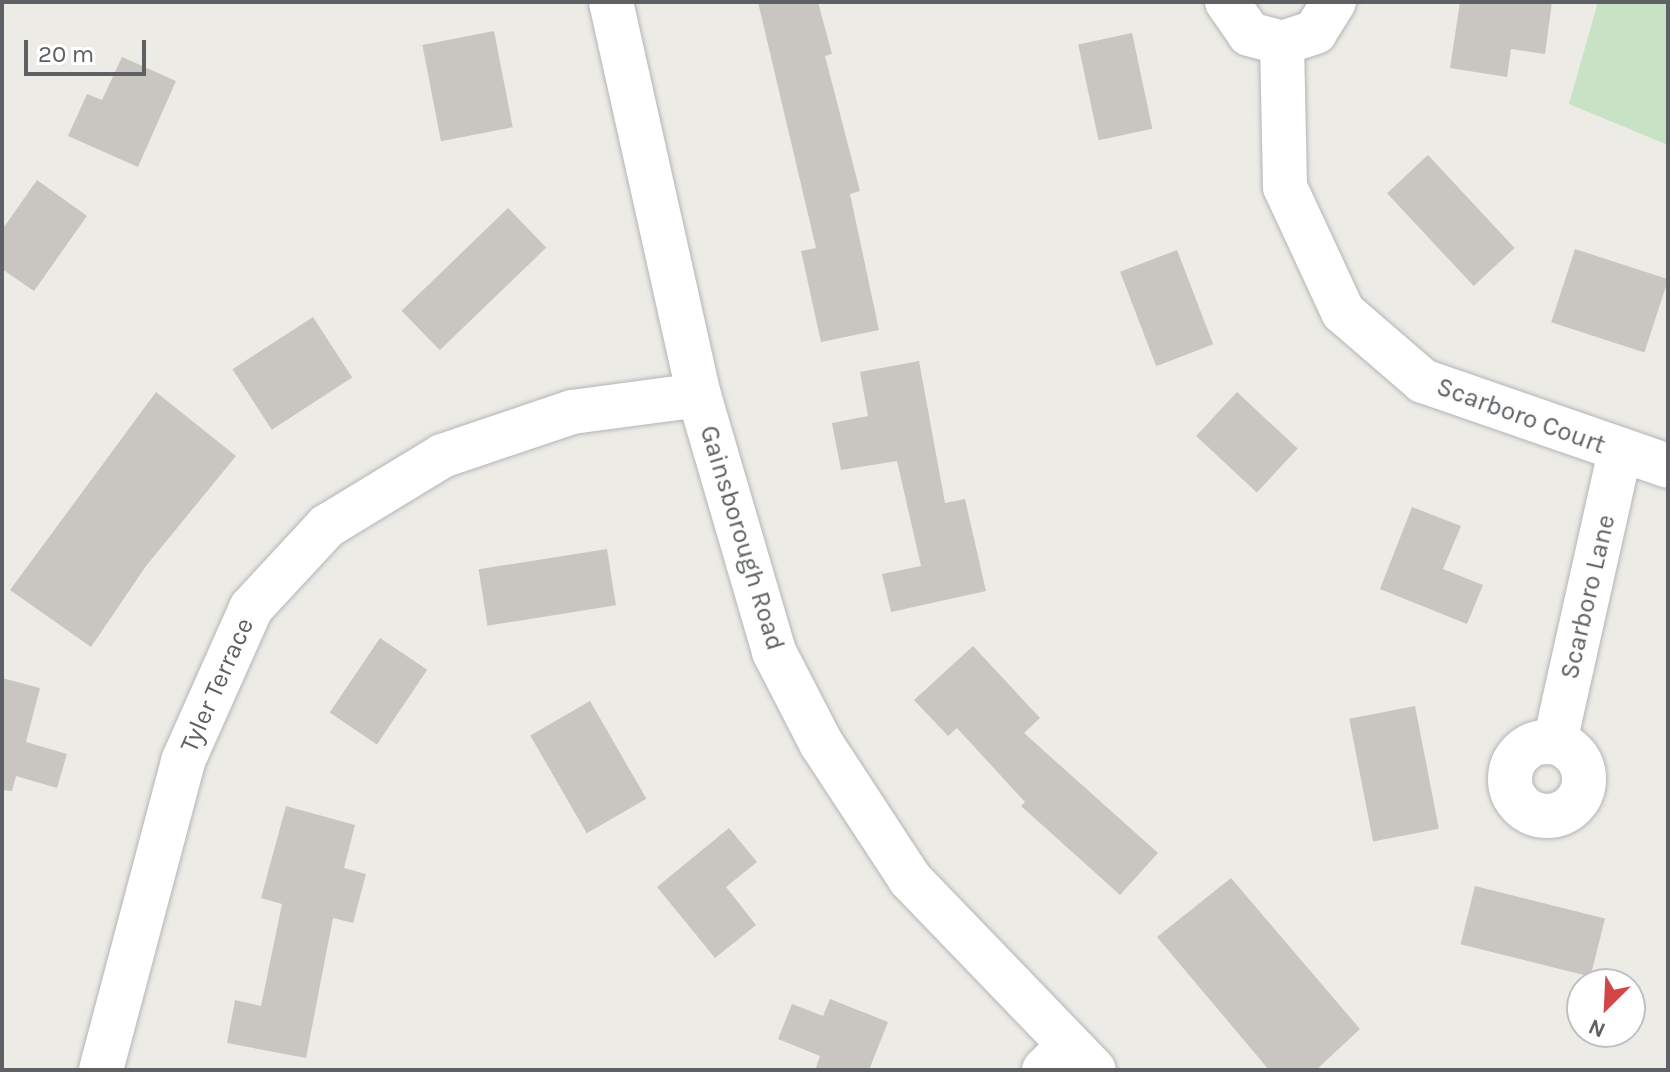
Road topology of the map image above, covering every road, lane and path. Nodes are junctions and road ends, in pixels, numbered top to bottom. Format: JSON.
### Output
{"nodes":[{"id":1,"x":611,"y":2,"type":"edge"},
{"id":2,"x":1227,"y":2,"type":"edge"},
{"id":3,"x":1334,"y":2,"type":"edge"},
{"id":4,"x":1282,"y":43,"type":"junction"},
{"id":5,"x":699,"y":395,"type":"junction"},
{"id":6,"x":1620,"y":452,"type":"junction"},
{"id":7,"x":1668,"y":466,"type":"edge"},
{"id":8,"x":1555,"y":742,"type":"dead end"},
{"id":9,"x":1069,"y":1062,"type":"edge"},
{"id":10,"x":101,"y":1070,"type":"edge"}],
"edges":[{"from":1,"to":5,"type":"street","name":"Gainsborough Road"},
{"from":2,"to":4,"type":"street"},
{"from":3,"to":4,"type":"street"},
{"from":4,"to":6,"type":"street","name":"Scarboro Court"},
{"from":5,"to":9,"type":"street","name":"Gainsborough Road"},
{"from":5,"to":10,"type":"street","name":"Tyler Terrace"},
{"from":6,"to":7,"type":"street","name":"Scarboro Court"},
{"from":6,"to":8,"type":"street","name":"Scarboro Lane"}]}
